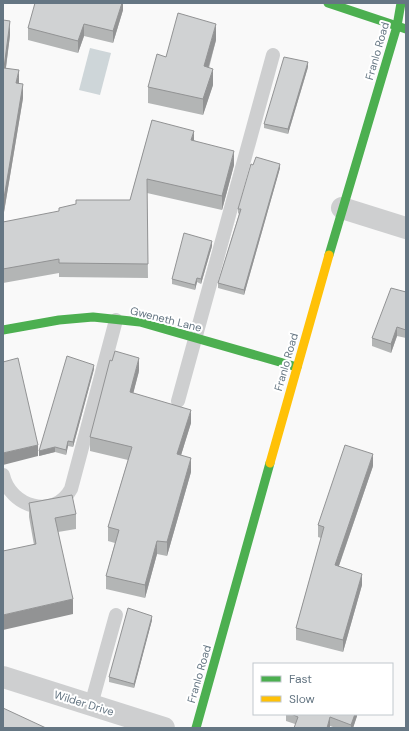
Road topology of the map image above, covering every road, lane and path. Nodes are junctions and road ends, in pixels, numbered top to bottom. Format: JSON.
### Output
{"nodes":[{"id":1,"x":328,"y":3,"type":"edge"},
{"id":2,"x":401,"y":3,"type":"edge"},
{"id":3,"x":397,"y":26,"type":"junction"},
{"id":4,"x":406,"y":29,"type":"edge"},
{"id":5,"x":273,"y":55,"type":"dead end"},
{"id":6,"x":342,"y":208,"type":"junction"},
{"id":7,"x":406,"y":228,"type":"edge"},
{"id":8,"x":116,"y":320,"type":"junction"},
{"id":9,"x":3,"y":330,"type":"edge"},
{"id":10,"x":195,"y":338,"type":"junction"},
{"id":11,"x":297,"y":367,"type":"junction"},
{"id":12,"x":178,"y":401,"type":"dead end"},
{"id":13,"x":3,"y":475,"type":"edge"},
{"id":14,"x":116,"y":615,"type":"dead end"},
{"id":15,"x":3,"y":677,"type":"edge"},
{"id":16,"x":91,"y":705,"type":"junction"},
{"id":17,"x":164,"y":728,"type":"edge"},
{"id":18,"x":196,"y":728,"type":"edge"}],
"edges":[{"from":1,"to":3,"type":"street"},
{"from":2,"to":3,"type":"street","name":"Franlo Road"},
{"from":3,"to":4,"type":"street"},
{"from":3,"to":6,"type":"street","name":"Franlo Road"},
{"from":5,"to":10,"type":"lane"},
{"from":6,"to":7,"type":"street"},
{"from":6,"to":11,"type":"street","name":"Franlo Road"},
{"from":8,"to":9,"type":"street","name":"Gweneth Lane"},
{"from":8,"to":10,"type":"street","name":"Gweneth Lane"},
{"from":8,"to":13,"type":"lane"},
{"from":10,"to":11,"type":"street","name":"Gweneth Lane"},
{"from":10,"to":12,"type":"lane"},
{"from":11,"to":18,"type":"street","name":"Franlo Road"},
{"from":14,"to":16,"type":"lane"},
{"from":15,"to":16,"type":"street","name":"Wilder Drive"},
{"from":16,"to":17,"type":"street","name":"Wilder Drive"}]}
